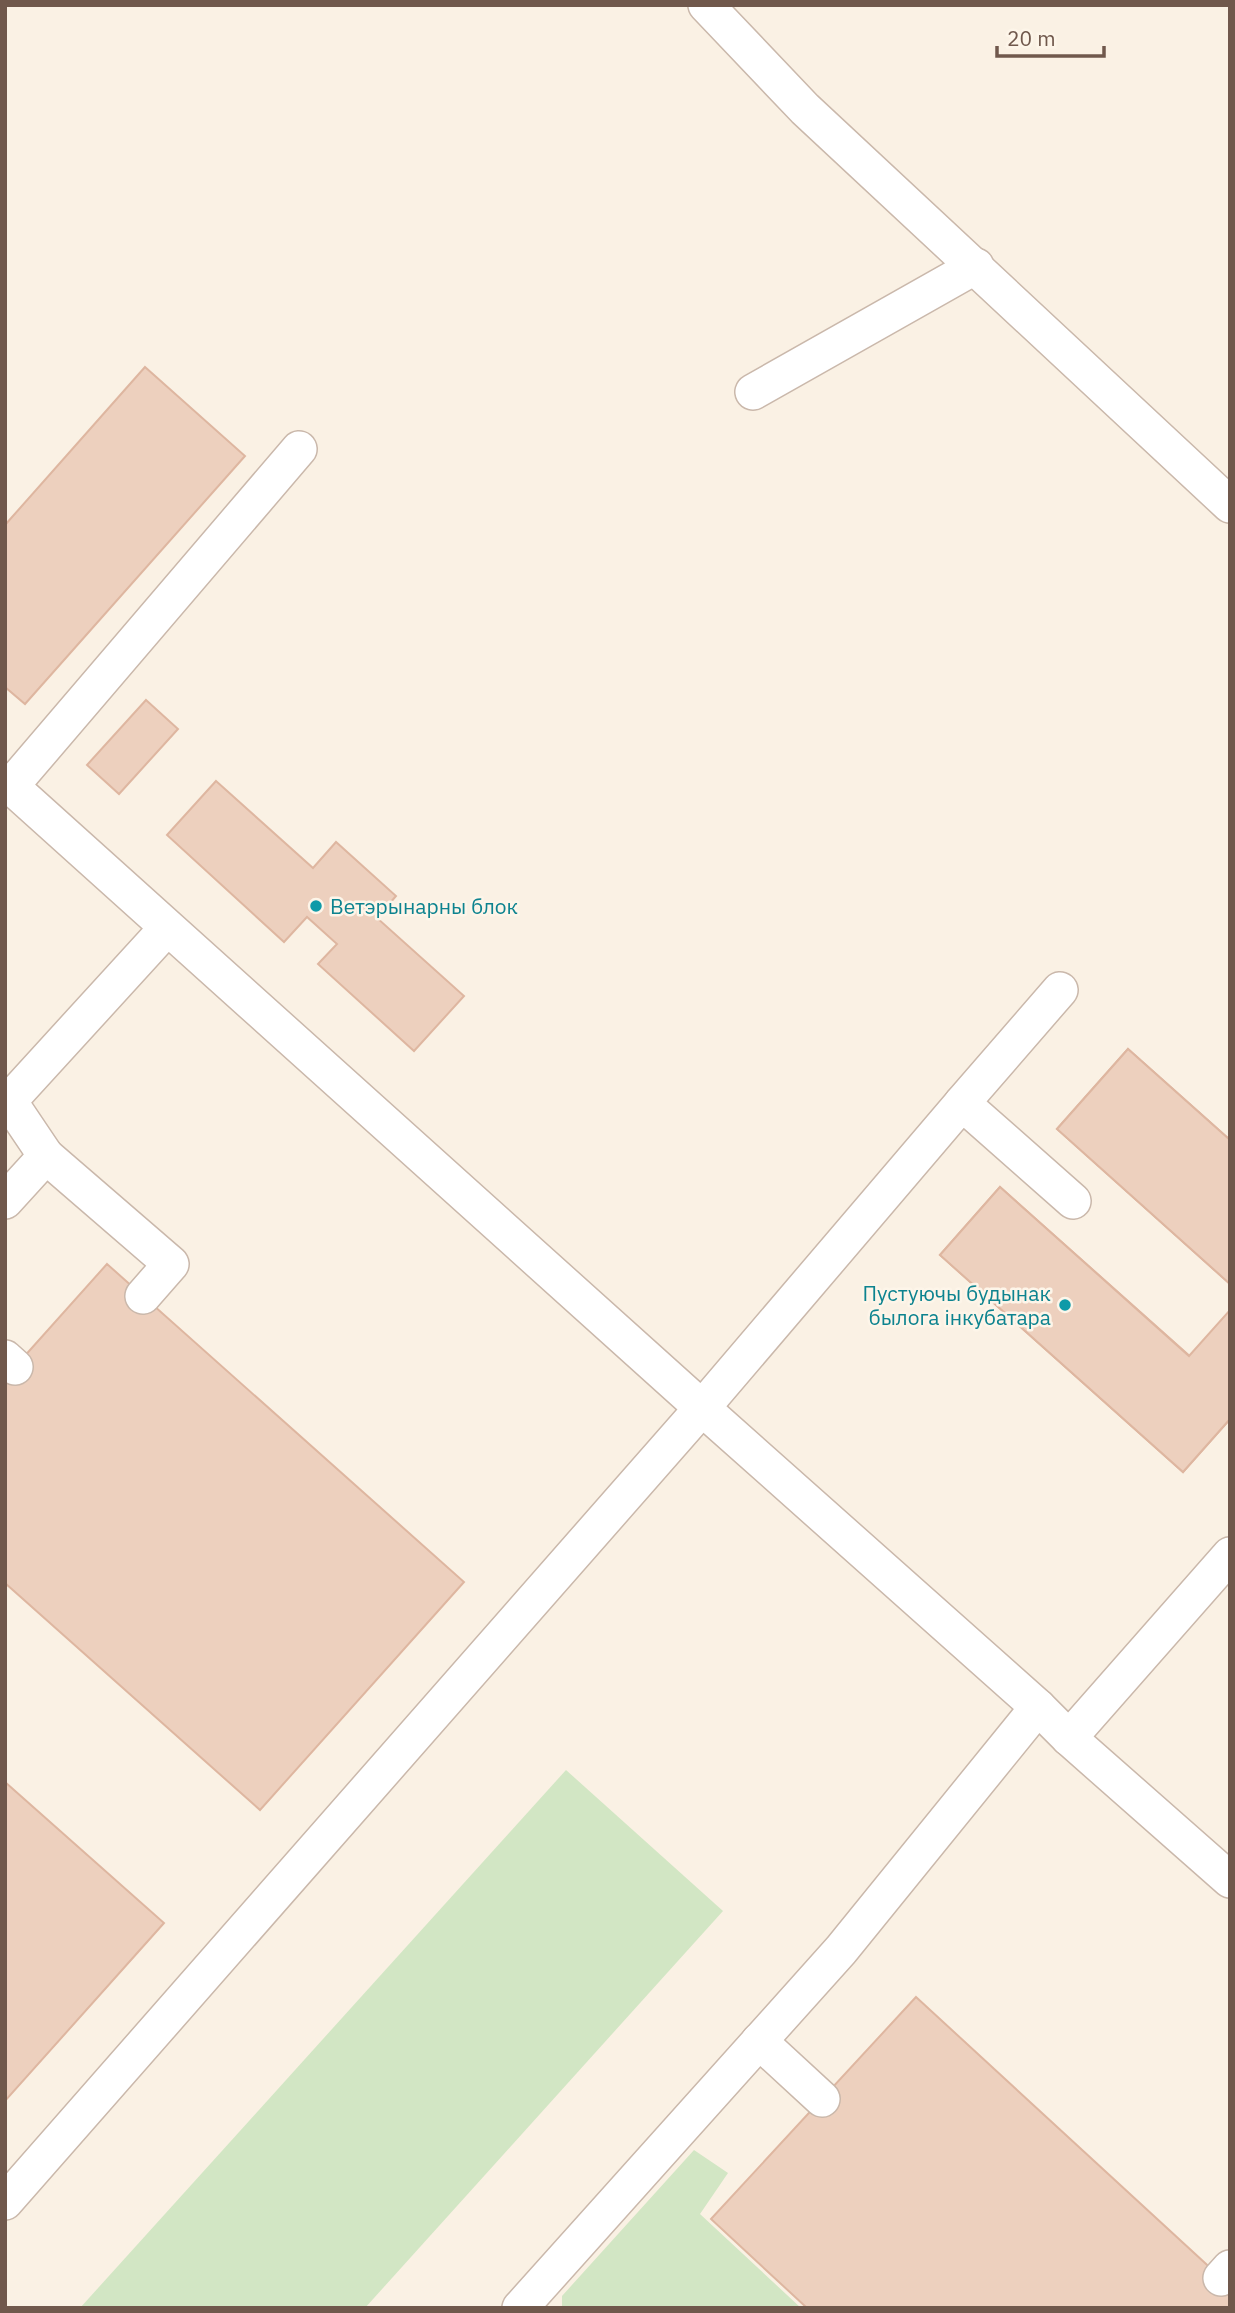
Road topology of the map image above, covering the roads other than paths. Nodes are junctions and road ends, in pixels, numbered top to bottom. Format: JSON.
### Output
{"nodes":[{"id":1,"x":706,"y":5,"type":"edge"},
{"id":2,"x":976,"y":266,"type":"junction"},
{"id":3,"x":753,"y":392,"type":"dead end"},
{"id":4,"x":299,"y":449,"type":"dead end"},
{"id":5,"x":1230,"y":505,"type":"edge"},
{"id":6,"x":8,"y":783,"type":"edge"},
{"id":7,"x":167,"y":928,"type":"junction"},
{"id":8,"x":1060,"y":989,"type":"dead end"},
{"id":9,"x":7,"y":1101,"type":"edge"},
{"id":10,"x":962,"y":1103,"type":"junction"},
{"id":11,"x":46,"y":1156,"type":"junction"},
{"id":12,"x":5,"y":1201,"type":"edge"},
{"id":13,"x":1073,"y":1201,"type":"dead end"},
{"id":14,"x":143,"y":1296,"type":"dead end"},
{"id":15,"x":702,"y":1408,"type":"junction"},
{"id":16,"x":1230,"y":1555,"type":"edge"},
{"id":17,"x":1038,"y":1707,"type":"junction"},
{"id":18,"x":1069,"y":1738,"type":"junction"},
{"id":19,"x":1230,"y":1880,"type":"edge"},
{"id":20,"x":759,"y":2041,"type":"junction"},
{"id":21,"x":822,"y":2099,"type":"dead end"},
{"id":22,"x":5,"y":2202,"type":"edge"},
{"id":23,"x":520,"y":2308,"type":"edge"}],
"edges":[{"from":1,"to":2,"type":"lane"},
{"from":2,"to":3,"type":"lane"},
{"from":2,"to":5,"type":"lane"},
{"from":4,"to":6,"type":"lane"},
{"from":6,"to":7,"type":"lane"},
{"from":7,"to":9,"type":"lane"},
{"from":7,"to":15,"type":"lane"},
{"from":8,"to":10,"type":"lane"},
{"from":9,"to":11,"type":"lane"},
{"from":10,"to":13,"type":"lane"},
{"from":10,"to":15,"type":"lane"},
{"from":11,"to":12,"type":"lane"},
{"from":11,"to":14,"type":"lane"},
{"from":15,"to":17,"type":"lane"},
{"from":15,"to":22,"type":"lane"},
{"from":16,"to":18,"type":"lane"},
{"from":17,"to":18,"type":"lane"},
{"from":17,"to":20,"type":"lane"},
{"from":18,"to":19,"type":"lane"},
{"from":20,"to":21,"type":"lane"},
{"from":20,"to":23,"type":"lane"}]}
